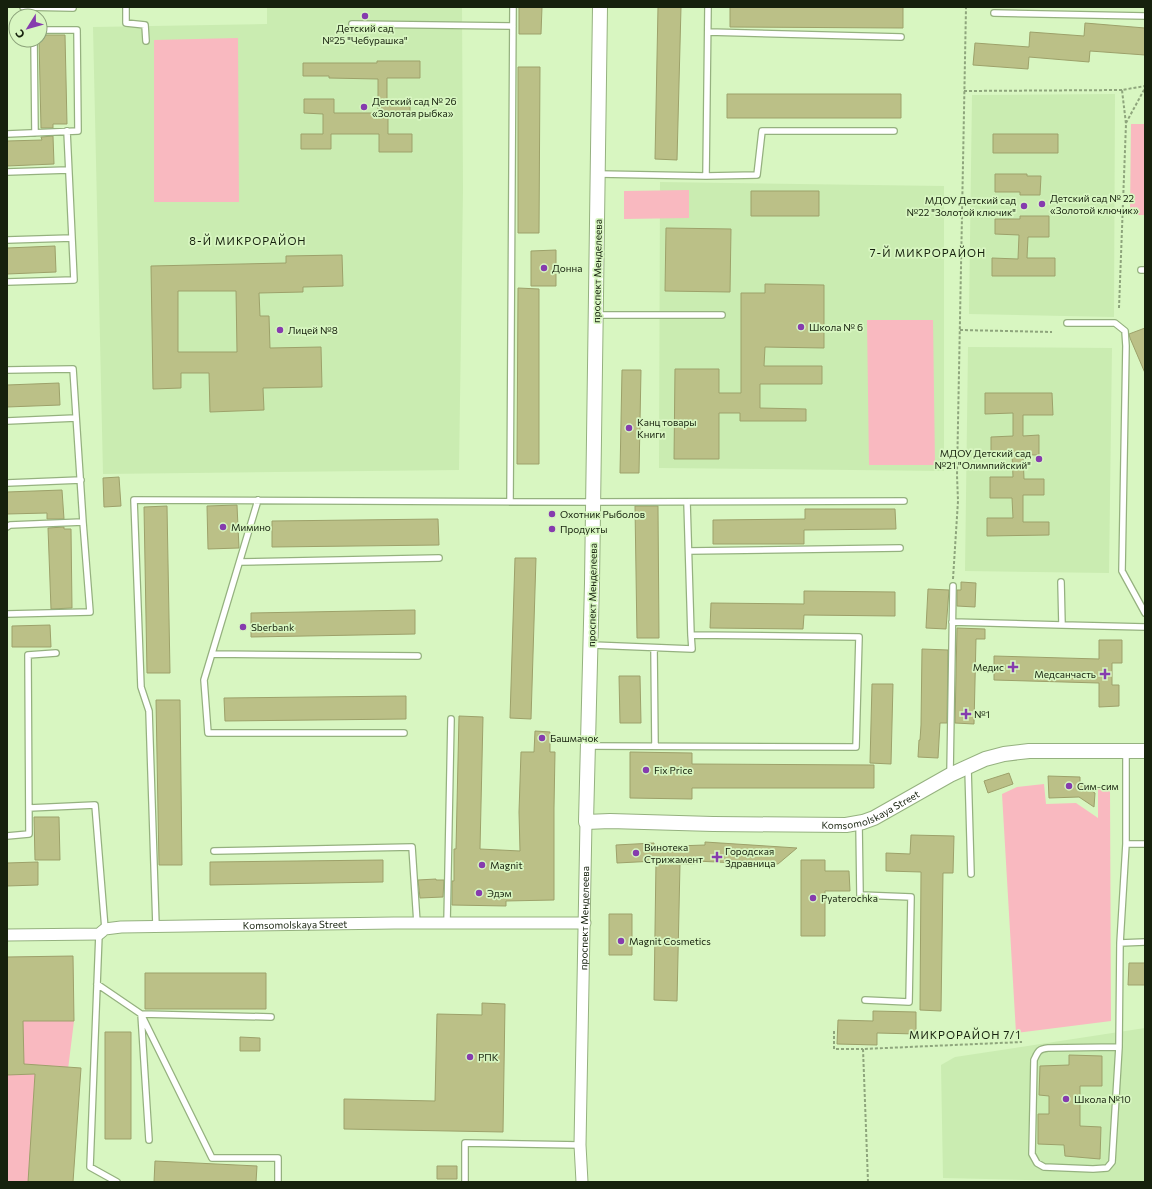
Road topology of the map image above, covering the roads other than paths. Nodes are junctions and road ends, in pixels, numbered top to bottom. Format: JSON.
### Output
{"nodes":[{"id":1,"x":23,"y":7,"type":"edge"},
{"id":2,"x":73,"y":7,"type":"edge"},
{"id":3,"x":126,"y":7,"type":"edge"},
{"id":4,"x":513,"y":7,"type":"edge"},
{"id":5,"x":600,"y":7,"type":"edge"},
{"id":6,"x":708,"y":7,"type":"edge"},
{"id":7,"x":994,"y":13,"type":"dead end"},
{"id":8,"x":1145,"y":16,"type":"edge"},
{"id":9,"x":352,"y":24,"type":"dead end"},
{"id":10,"x":513,"y":26,"type":"junction"},
{"id":11,"x":48,"y":30,"type":"edge"},
{"id":12,"x":708,"y":32,"type":"junction"},
{"id":13,"x":901,"y":37,"type":"dead end"},
{"id":14,"x":146,"y":41,"type":"dead end"},
{"id":15,"x":34,"y":48,"type":"edge"},
{"id":16,"x":67,"y":131,"type":"junction"},
{"id":17,"x":894,"y":131,"type":"dead end"},
{"id":18,"x":35,"y":133,"type":"junction"},
{"id":19,"x":7,"y":134,"type":"edge"},
{"id":20,"x":68,"y":170,"type":"junction"},
{"id":21,"x":7,"y":172,"type":"edge"},
{"id":22,"x":598,"y":174,"type":"junction"},
{"id":23,"x":706,"y":176,"type":"junction"},
{"id":24,"x":72,"y":238,"type":"junction"},
{"id":25,"x":7,"y":240,"type":"edge"},
{"id":26,"x":7,"y":282,"type":"edge"},
{"id":27,"x":596,"y":315,"type":"junction"},
{"id":28,"x":722,"y":315,"type":"dead end"},
{"id":29,"x":1067,"y":323,"type":"dead end"},
{"id":30,"x":7,"y":370,"type":"edge"},
{"id":31,"x":76,"y":418,"type":"junction"},
{"id":32,"x":7,"y":421,"type":"edge"},
{"id":33,"x":80,"y":480,"type":"junction"},
{"id":34,"x":7,"y":483,"type":"edge"},
{"id":35,"x":258,"y":500,"type":"junction"},
{"id":36,"x":904,"y":501,"type":"dead end"},
{"id":37,"x":510,"y":502,"type":"junction"},
{"id":38,"x":594,"y":502,"type":"junction"},
{"id":39,"x":687,"y":502,"type":"junction"},
{"id":40,"x":83,"y":522,"type":"junction"},
{"id":41,"x":7,"y":527,"type":"edge"},
{"id":42,"x":900,"y":548,"type":"dead end"},
{"id":43,"x":689,"y":551,"type":"junction"},
{"id":44,"x":439,"y":558,"type":"dead end"},
{"id":45,"x":240,"y":562,"type":"junction"},
{"id":46,"x":1061,"y":582,"type":"dead end"},
{"id":47,"x":953,"y":586,"type":"road end"},
{"id":48,"x":1145,"y":613,"type":"edge"},
{"id":49,"x":7,"y":614,"type":"edge"},
{"id":50,"x":952,"y":622,"type":"junction"},
{"id":51,"x":1062,"y":625,"type":"junction"},
{"id":52,"x":1145,"y":628,"type":"edge"},
{"id":53,"x":692,"y":635,"type":"junction"},
{"id":54,"x":591,"y":645,"type":"junction"},
{"id":55,"x":654,"y":648,"type":"junction"},
{"id":56,"x":56,"y":653,"type":"dead end"},
{"id":57,"x":212,"y":654,"type":"junction"},
{"id":58,"x":418,"y":656,"type":"dead end"},
{"id":59,"x":451,"y":719,"type":"dead end"},
{"id":60,"x":404,"y":733,"type":"dead end"},
{"id":61,"x":589,"y":746,"type":"junction"},
{"id":62,"x":655,"y":746,"type":"junction"},
{"id":63,"x":1126,"y":750,"type":"junction"},
{"id":64,"x":1145,"y":751,"type":"edge"},
{"id":65,"x":968,"y":766,"type":"junction"},
{"id":66,"x":950,"y":775,"type":"junction"},
{"id":67,"x":29,"y":808,"type":"junction"},
{"id":68,"x":586,"y":822,"type":"junction"},
{"id":69,"x":859,"y":823,"type":"junction"},
{"id":70,"x":7,"y":836,"type":"edge"},
{"id":71,"x":1126,"y":844,"type":"junction"},
{"id":72,"x":1145,"y":844,"type":"edge"},
{"id":73,"x":214,"y":851,"type":"dead end"},
{"id":74,"x":971,"y":874,"type":"dead end"},
{"id":75,"x":417,"y":923,"type":"junction"},
{"id":76,"x":447,"y":923,"type":"junction"},
{"id":77,"x":584,"y":923,"type":"junction"},
{"id":78,"x":156,"y":926,"type":"junction"},
{"id":79,"x":102,"y":931,"type":"junction"},
{"id":80,"x":7,"y":935,"type":"edge"},
{"id":81,"x":1145,"y":942,"type":"edge"},
{"id":82,"x":1120,"y":943,"type":"junction"},
{"id":83,"x":97,"y":984,"type":"junction"},
{"id":84,"x":865,"y":1000,"type":"dead end"},
{"id":85,"x":141,"y":1014,"type":"junction"},
{"id":86,"x":271,"y":1017,"type":"dead end"},
{"id":87,"x":1118,"y":1047,"type":"junction"},
{"id":88,"x":149,"y":1140,"type":"dead end"},
{"id":89,"x":580,"y":1146,"type":"junction"},
{"id":90,"x":116,"y":1182,"type":"edge"},
{"id":91,"x":278,"y":1182,"type":"edge"},
{"id":92,"x":465,"y":1182,"type":"edge"},
{"id":93,"x":582,"y":1182,"type":"edge"}],
"edges":[{"from":1,"to":2,"type":"lane"},
{"from":3,"to":14,"type":"lane"},
{"from":4,"to":10,"type":"lane"},
{"from":5,"to":22,"type":"street","name":"проспект Менделеева"},
{"from":6,"to":12,"type":"lane"},
{"from":7,"to":8,"type":"lane"},
{"from":9,"to":10,"type":"lane"},
{"from":10,"to":37,"type":"lane"},
{"from":11,"to":16,"type":"lane"},
{"from":12,"to":13,"type":"lane"},
{"from":12,"to":23,"type":"lane"},
{"from":15,"to":18,"type":"lane"},
{"from":16,"to":18,"type":"lane"},
{"from":16,"to":20,"type":"lane"},
{"from":17,"to":23,"type":"lane"},
{"from":18,"to":19,"type":"lane"},
{"from":20,"to":21,"type":"lane"},
{"from":20,"to":24,"type":"lane"},
{"from":22,"to":23,"type":"lane"},
{"from":22,"to":27,"type":"street","name":"проспект Менделеева"},
{"from":24,"to":25,"type":"lane"},
{"from":24,"to":26,"type":"lane"},
{"from":27,"to":28,"type":"lane"},
{"from":27,"to":38,"type":"street","name":"проспект Менделеева"},
{"from":29,"to":48,"type":"lane"},
{"from":30,"to":31,"type":"lane"},
{"from":31,"to":32,"type":"lane"},
{"from":31,"to":33,"type":"lane"},
{"from":33,"to":34,"type":"lane"},
{"from":33,"to":40,"type":"lane"},
{"from":35,"to":37,"type":"lane"},
{"from":35,"to":45,"type":"lane"},
{"from":35,"to":78,"type":"lane"},
{"from":36,"to":39,"type":"lane"},
{"from":37,"to":38,"type":"lane"},
{"from":38,"to":39,"type":"lane"},
{"from":38,"to":54,"type":"street","name":"проспект Менделеева"},
{"from":39,"to":43,"type":"lane"},
{"from":40,"to":41,"type":"lane"},
{"from":40,"to":49,"type":"lane"},
{"from":42,"to":43,"type":"lane"},
{"from":43,"to":53,"type":"lane"},
{"from":44,"to":45,"type":"lane"},
{"from":45,"to":57,"type":"lane"},
{"from":46,"to":51,"type":"lane"},
{"from":47,"to":50,"type":"lane"},
{"from":50,"to":51,"type":"lane"},
{"from":50,"to":66,"type":"lane"},
{"from":51,"to":52,"type":"lane"},
{"from":53,"to":55,"type":"lane"},
{"from":53,"to":62,"type":"lane"},
{"from":54,"to":55,"type":"lane"},
{"from":54,"to":61,"type":"street","name":"проспект Менделеева"},
{"from":55,"to":62,"type":"lane"},
{"from":56,"to":67,"type":"lane"},
{"from":57,"to":58,"type":"lane"},
{"from":57,"to":60,"type":"lane"},
{"from":59,"to":76,"type":"lane"},
{"from":61,"to":62,"type":"lane"},
{"from":61,"to":68,"type":"street","name":"проспект Менделеева"},
{"from":63,"to":64,"type":"street","name":"Komsomolskaya Street"},
{"from":63,"to":65,"type":"street","name":"Komsomolskaya Street"},
{"from":63,"to":71,"type":"lane"},
{"from":65,"to":66,"type":"street","name":"Komsomolskaya Street"},
{"from":65,"to":74,"type":"lane"},
{"from":66,"to":69,"type":"street","name":"Komsomolskaya Street"},
{"from":67,"to":70,"type":"lane"},
{"from":67,"to":79,"type":"lane"},
{"from":68,"to":69,"type":"street","name":"Komsomolskaya Street"},
{"from":68,"to":77,"type":"street","name":"проспект Менделеева"},
{"from":69,"to":84,"type":"lane"},
{"from":71,"to":72,"type":"lane"},
{"from":71,"to":82,"type":"lane"},
{"from":73,"to":75,"type":"lane"},
{"from":75,"to":76,"type":"street","name":"Komsomolskaya Street"},
{"from":75,"to":78,"type":"street","name":"Komsomolskaya Street"},
{"from":76,"to":77,"type":"street","name":"Komsomolskaya Street"},
{"from":77,"to":89,"type":"street","name":"проспект Менделеева"},
{"from":78,"to":79,"type":"street","name":"Komsomolskaya Street"},
{"from":79,"to":80,"type":"street","name":"Komsomolskaya Street"},
{"from":79,"to":83,"type":"lane"},
{"from":81,"to":82,"type":"lane"},
{"from":82,"to":87,"type":"lane"},
{"from":83,"to":85,"type":"lane"},
{"from":83,"to":90,"type":"lane"},
{"from":85,"to":86,"type":"lane"},
{"from":85,"to":88,"type":"lane"},
{"from":85,"to":91,"type":"lane"},
{"from":87,"to":87,"type":"lane"},
{"from":89,"to":92,"type":"lane"},
{"from":89,"to":93,"type":"street","name":"проспект Менделеева"}]}
